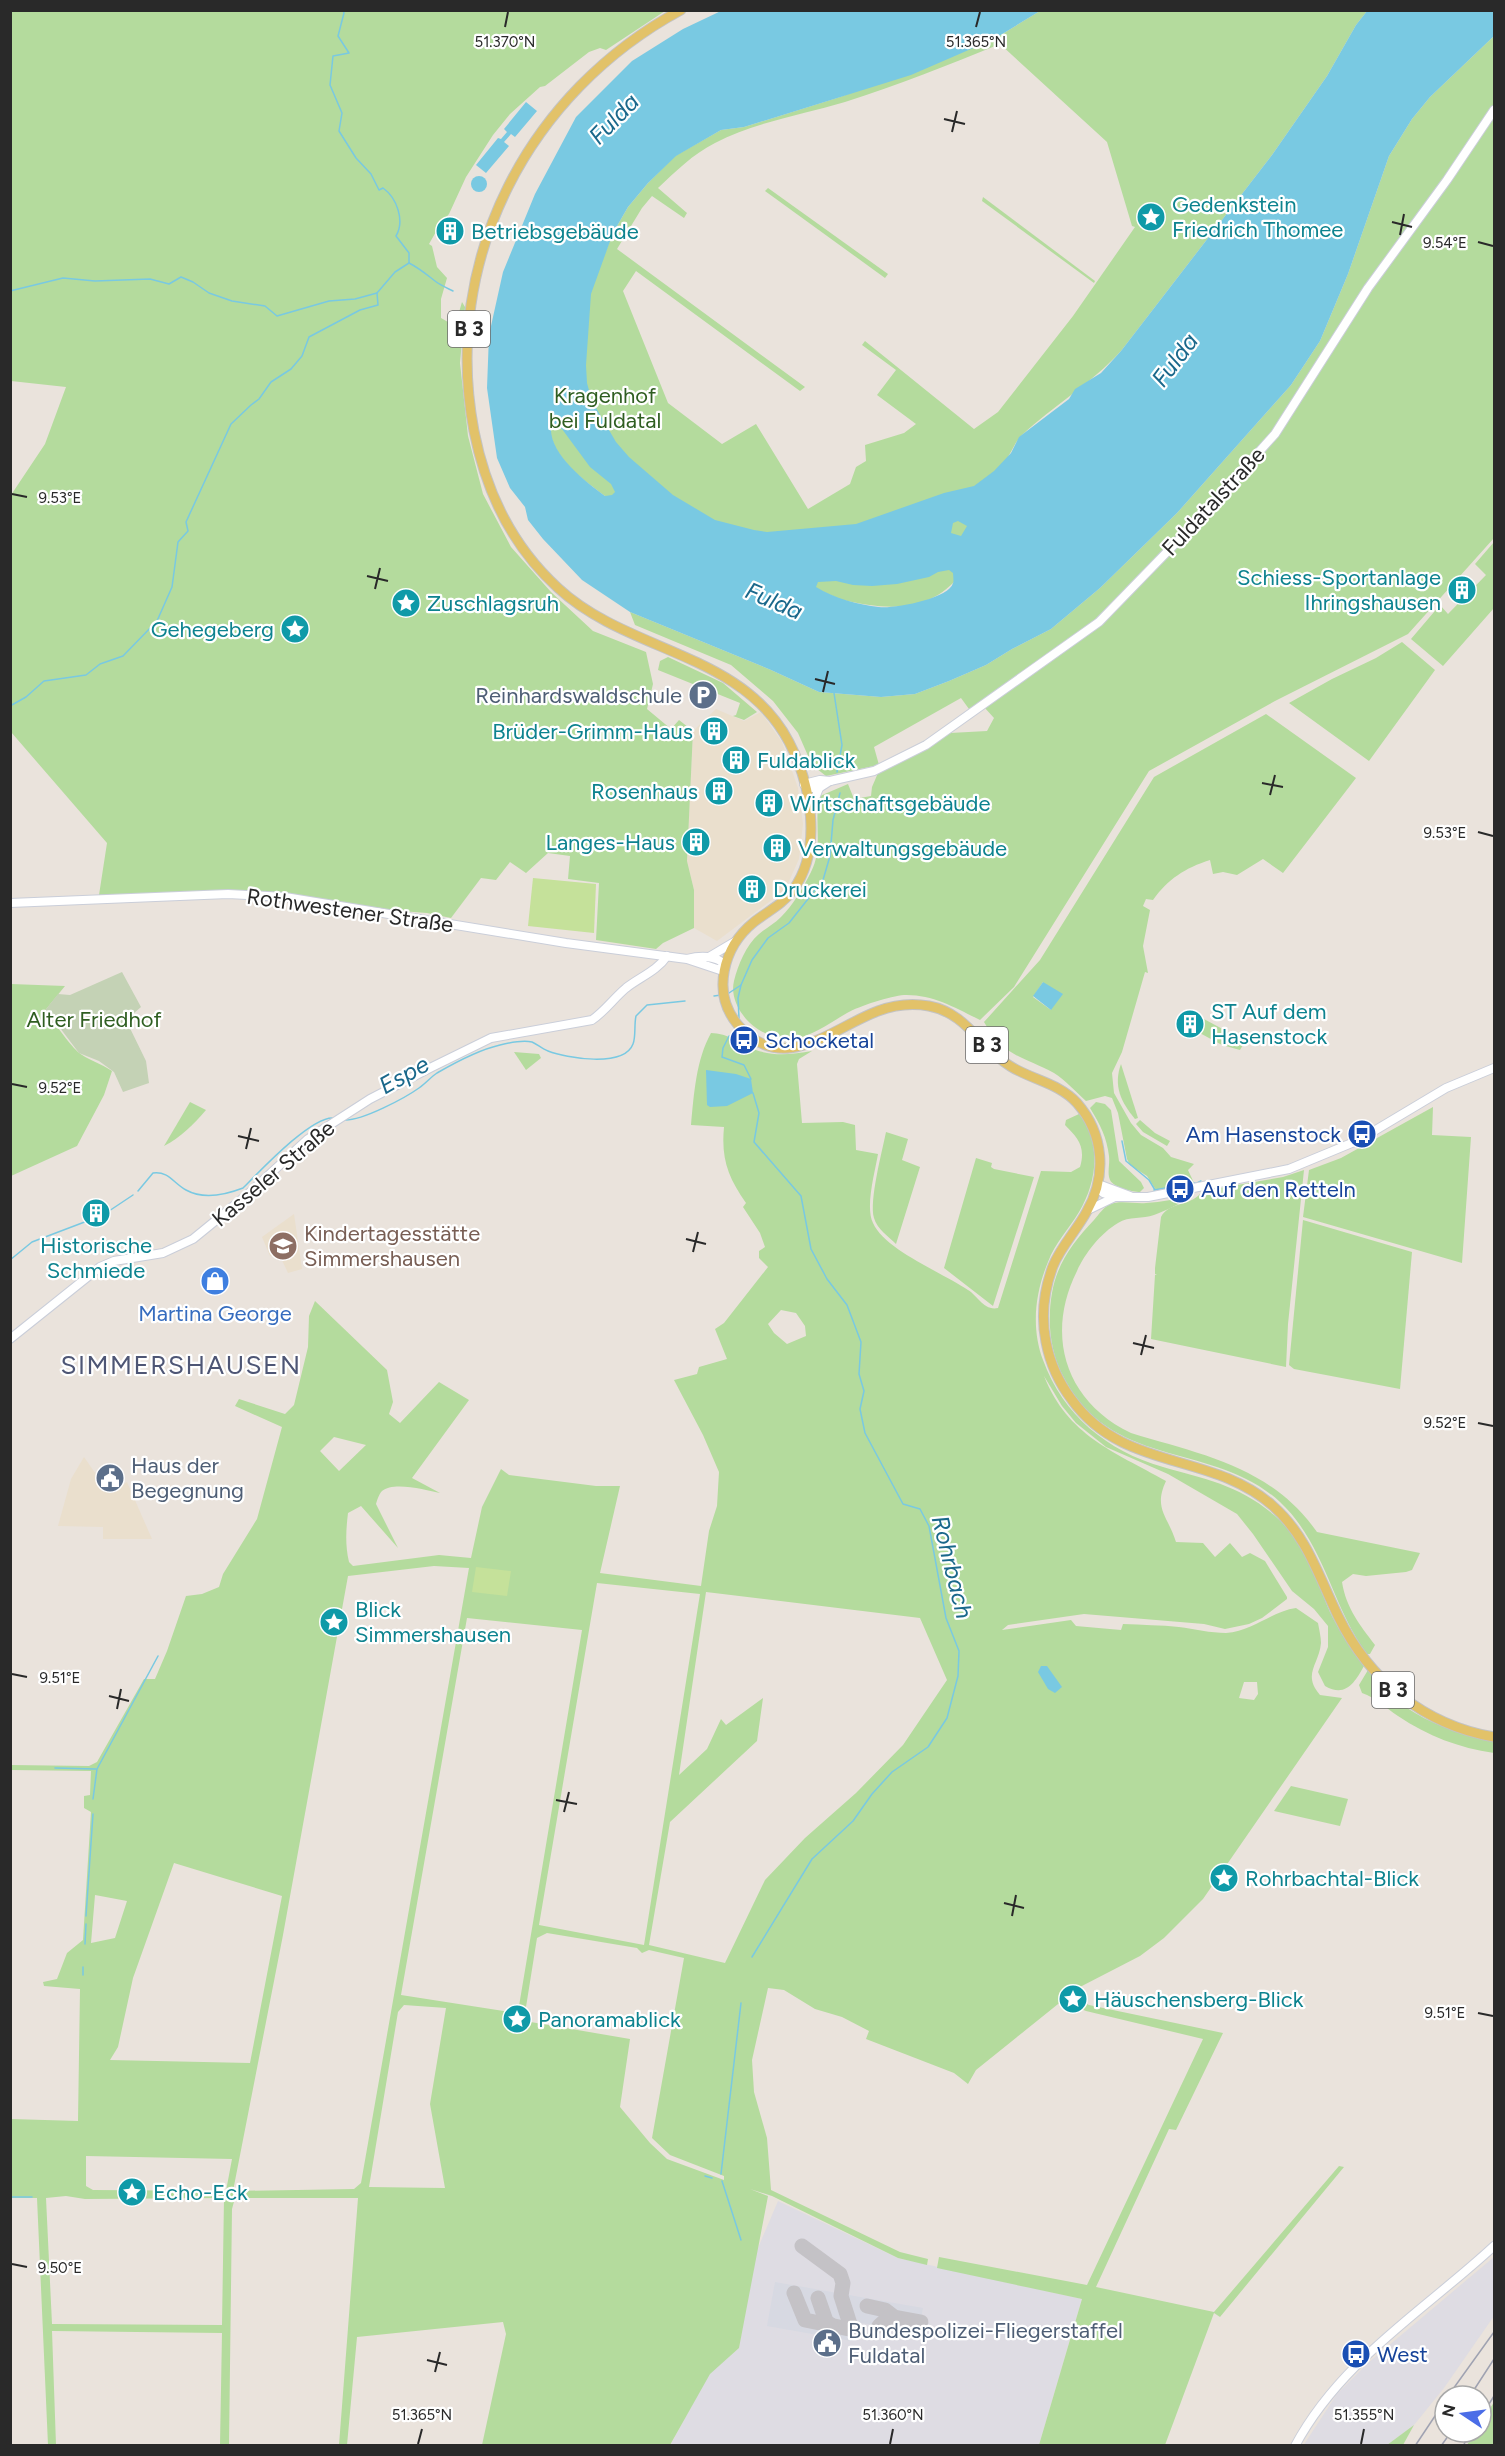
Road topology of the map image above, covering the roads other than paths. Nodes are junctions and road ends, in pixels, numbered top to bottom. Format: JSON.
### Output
{"nodes":[{"id":1,"x":681,"y":10,"type":"edge"},
{"id":2,"x":1494,"y":110,"type":"edge"},
{"id":3,"x":830,"y":781,"type":"junction"},
{"id":4,"x":804,"y":784,"type":"junction"},
{"id":5,"x":819,"y":788,"type":"junction"},
{"id":6,"x":809,"y":811,"type":"junction"},
{"id":7,"x":10,"y":903,"type":"edge"},
{"id":8,"x":736,"y":941,"type":"junction"},
{"id":9,"x":667,"y":956,"type":"junction"},
{"id":10,"x":709,"y":957,"type":"junction"},
{"id":11,"x":687,"y":959,"type":"junction"},
{"id":12,"x":723,"y":971,"type":"junction"},
{"id":13,"x":1494,"y":1068,"type":"edge"},
{"id":14,"x":1098,"y":1186,"type":"junction"},
{"id":15,"x":1131,"y":1196,"type":"junction"},
{"id":16,"x":1115,"y":1197,"type":"junction"},
{"id":17,"x":1088,"y":1210,"type":"junction"},
{"id":18,"x":10,"y":1339,"type":"edge"},
{"id":19,"x":1494,"y":1737,"type":"edge"},
{"id":20,"x":1494,"y":2246,"type":"edge"},
{"id":21,"x":1295,"y":2445,"type":"edge"}],
"edges":[{"from":1,"to":4,"type":"main road","number":"B 3"},
{"from":2,"to":3,"type":"main road","name":"Fuldatalstraße"},
{"from":3,"to":4,"type":"main road","name":"Fuldatalstraße"},
{"from":3,"to":5,"type":"main road","name":"Fuldatalstraße"},
{"from":4,"to":5,"type":"main road"},
{"from":4,"to":6,"type":"main road","number":"B 3"},
{"from":5,"to":6,"type":"main road"},
{"from":6,"to":8,"type":"main road","number":"B 3"},
{"from":7,"to":9,"type":"main road","name":"Rothwestener Straße"},
{"from":8,"to":10,"type":"main road"},
{"from":8,"to":12,"type":"main road","number":"B 3"},
{"from":9,"to":11,"type":"main road","name":"Rothwestener Straße"},
{"from":9,"to":18,"type":"main road","name":"Kasseler Straße"},
{"from":10,"to":11,"type":"main road","name":"Rothwestener Straße"},
{"from":10,"to":12,"type":"main road"},
{"from":11,"to":12,"type":"main road","name":"Rothwestener Straße"},
{"from":12,"to":14,"type":"main road","number":"B 3"},
{"from":13,"to":15,"type":"main road"},
{"from":14,"to":15,"type":"main road"},
{"from":14,"to":16,"type":"main road"},
{"from":14,"to":17,"type":"main road","number":"B 3"},
{"from":15,"to":16,"type":"main road"},
{"from":16,"to":17,"type":"main road"},
{"from":17,"to":19,"type":"main road","number":"B 3"},
{"from":20,"to":21,"type":"main road"}]}
